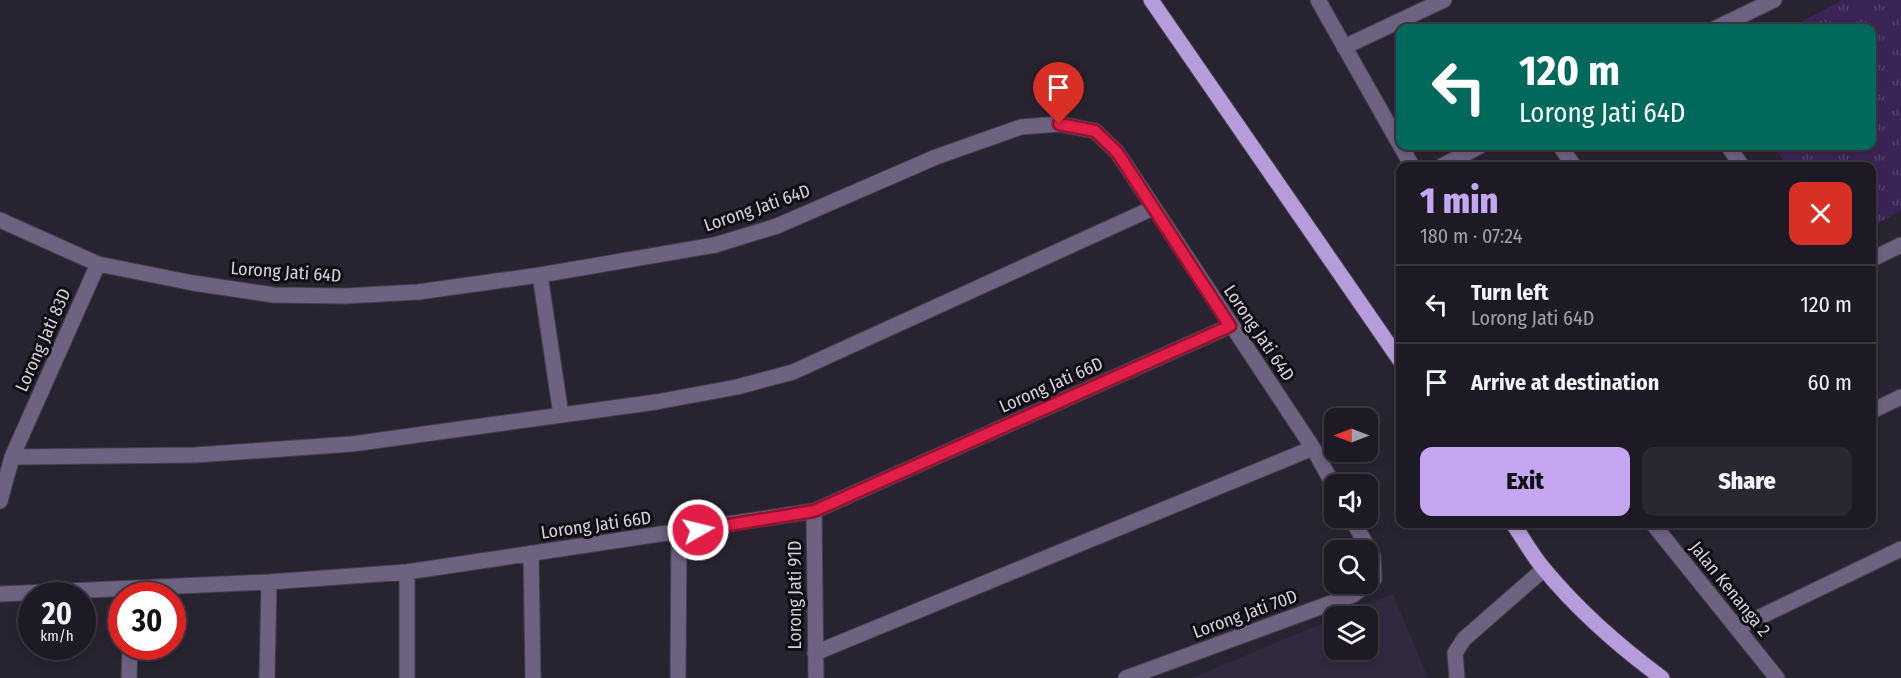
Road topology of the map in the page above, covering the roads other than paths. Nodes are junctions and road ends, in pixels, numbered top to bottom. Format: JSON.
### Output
{"nodes":[{"id":1,"x":1151,"y":0,"type":"edge"},
{"id":2,"x":1318,"y":0,"type":"edge"},
{"id":3,"x":1444,"y":0,"type":"edge"},
{"id":4,"x":1774,"y":0,"type":"edge"},
{"id":5,"x":1755,"y":4,"type":"edge"},
{"id":6,"x":1722,"y":24,"type":"edge"},
{"id":7,"x":1344,"y":48,"type":"junction"},
{"id":8,"x":1396,"y":138,"type":"edge"},
{"id":9,"x":1472,"y":150,"type":"edge"},
{"id":10,"x":1450,"y":162,"type":"edge"},
{"id":11,"x":1153,"y":208,"type":"junction"},
{"id":12,"x":0,"y":220,"type":"edge"},
{"id":13,"x":1901,"y":245,"type":"edge"},
{"id":14,"x":1876,"y":257,"type":"edge"},
{"id":15,"x":98,"y":264,"type":"junction"},
{"id":16,"x":540,"y":275,"type":"junction"},
{"id":17,"x":1230,"y":326,"type":"junction"},
{"id":18,"x":1396,"y":355,"type":"edge"},
{"id":19,"x":1901,"y":397,"type":"edge"},
{"id":20,"x":1876,"y":409,"type":"edge"},
{"id":21,"x":561,"y":415,"type":"junction"},
{"id":22,"x":1313,"y":448,"type":"junction"},
{"id":23,"x":12,"y":457,"type":"junction"},
{"id":24,"x":1327,"y":474,"type":"edge"},
{"id":25,"x":0,"y":501,"type":"edge"},
{"id":26,"x":814,"y":511,"type":"junction"},
{"id":27,"x":1358,"y":528,"type":"edge"},
{"id":28,"x":1516,"y":528,"type":"edge"},
{"id":29,"x":1656,"y":528,"type":"edge"},
{"id":30,"x":679,"y":533,"type":"junction"},
{"id":31,"x":1901,"y":549,"type":"edge"},
{"id":32,"x":531,"y":553,"type":"junction"},
{"id":33,"x":1544,"y":569,"type":"junction"},
{"id":34,"x":407,"y":572,"type":"junction"},
{"id":35,"x":268,"y":582,"type":"junction"},
{"id":36,"x":186,"y":588,"type":"edge"},
{"id":37,"x":108,"y":592,"type":"edge"},
{"id":38,"x":0,"y":594,"type":"edge"},
{"id":39,"x":1737,"y":628,"type":"junction"},
{"id":40,"x":815,"y":652,"type":"junction"},
{"id":41,"x":130,"y":660,"type":"edge"},
{"id":42,"x":1638,"y":660,"type":"junction"},
{"id":43,"x":129,"y":678,"type":"edge"},
{"id":44,"x":267,"y":678,"type":"edge"},
{"id":45,"x":407,"y":678,"type":"edge"},
{"id":46,"x":533,"y":678,"type":"edge"},
{"id":47,"x":678,"y":678,"type":"edge"},
{"id":48,"x":816,"y":678,"type":"edge"},
{"id":49,"x":1126,"y":678,"type":"edge"},
{"id":50,"x":1457,"y":678,"type":"edge"},
{"id":51,"x":1653,"y":678,"type":"edge"},
{"id":52,"x":1662,"y":678,"type":"edge"},
{"id":53,"x":1777,"y":678,"type":"edge"}],
"edges":[{"from":1,"to":18,"type":"main road"},
{"from":2,"to":7,"type":"street"},
{"from":3,"to":7,"type":"street"},
{"from":4,"to":5,"type":"street"},
{"from":5,"to":6,"type":"street"},
{"from":7,"to":8,"type":"street"},
{"from":9,"to":10,"type":"street"},
{"from":11,"to":16,"type":"street","name":"Lorong Jati 64D"},
{"from":11,"to":17,"type":"street","name":"Lorong Jati 64D"},
{"from":11,"to":21,"type":"street"},
{"from":12,"to":15,"type":"street","name":"Lorong Jati 64D"},
{"from":13,"to":14,"type":"street"},
{"from":15,"to":16,"type":"street","name":"Lorong Jati 64D"},
{"from":15,"to":23,"type":"street","name":"Lorong Jati 83D"},
{"from":16,"to":21,"type":"street"},
{"from":17,"to":22,"type":"street","name":"Lorong Jati 64D"},
{"from":17,"to":26,"type":"street","name":"Lorong Jati 66D"},
{"from":19,"to":20,"type":"street"},
{"from":21,"to":23,"type":"street"},
{"from":22,"to":24,"type":"street","name":"Lorong Jati 64D"},
{"from":22,"to":40,"type":"street"},
{"from":23,"to":25,"type":"street","name":"Lorong Jati 83D"},
{"from":26,"to":30,"type":"street","name":"Lorong Jati 66D"},
{"from":26,"to":40,"type":"street","name":"Lorong Jati 91D"},
{"from":27,"to":49,"type":"street","name":"Lorong Jati 70D"},
{"from":28,"to":33,"type":"main road"},
{"from":29,"to":39,"type":"street","name":"Jalan Kenanga 2"},
{"from":30,"to":32,"type":"street","name":"Lorong Jati 66D"},
{"from":30,"to":47,"type":"street"},
{"from":31,"to":39,"type":"street"},
{"from":32,"to":34,"type":"street","name":"Lorong Jati 66D"},
{"from":32,"to":46,"type":"street"},
{"from":33,"to":42,"type":"main road"},
{"from":33,"to":50,"type":"street"},
{"from":34,"to":35,"type":"street","name":"Lorong Jati 66D"},
{"from":34,"to":45,"type":"street"},
{"from":35,"to":36,"type":"street","name":"Lorong Jati 66D"},
{"from":35,"to":44,"type":"street"},
{"from":37,"to":38,"type":"street","name":"Lorong Jati 66D"},
{"from":39,"to":53,"type":"street","name":"Jalan Kenanga 2"},
{"from":40,"to":48,"type":"street","name":"Lorong Jati 91D"},
{"from":41,"to":43,"type":"street"},
{"from":42,"to":51,"type":"main road"},
{"from":42,"to":52,"type":"main road"}]}
